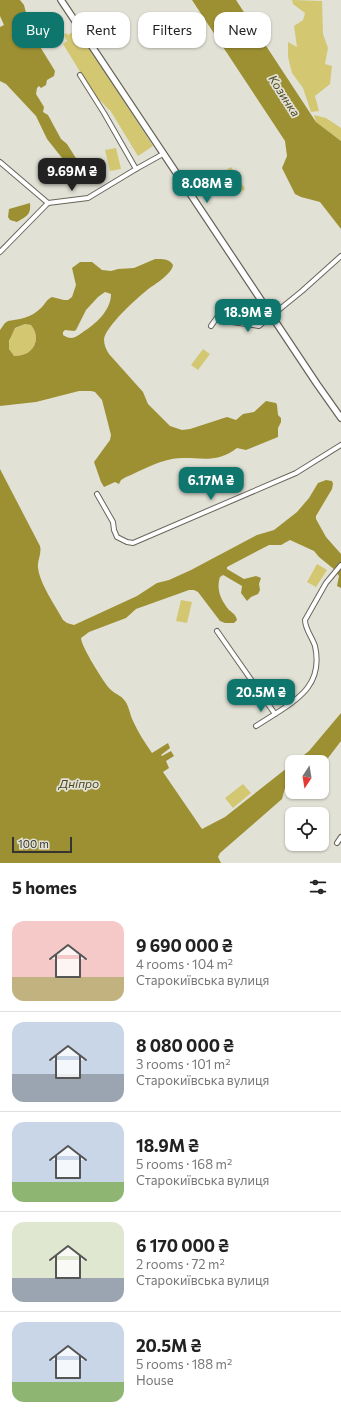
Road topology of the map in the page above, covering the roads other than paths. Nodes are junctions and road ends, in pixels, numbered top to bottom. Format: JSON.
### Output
{"nodes":[{"id":1,"x":61,"y":0,"type":"edge"},
{"id":2,"x":80,"y":75,"type":"dead end"},
{"id":3,"x":163,"y":154,"type":"junction"},
{"id":4,"x":0,"y":162,"type":"edge"},
{"id":5,"x":136,"y":169,"type":"junction"},
{"id":6,"x":48,"y":203,"type":"junction"},
{"id":7,"x":0,"y":252,"type":"edge"},
{"id":8,"x":341,"y":256,"type":"edge"},
{"id":9,"x":272,"y":316,"type":"junction"},
{"id":10,"x":211,"y":326,"type":"dead end"},
{"id":11,"x":341,"y":418,"type":"edge"},
{"id":12,"x":341,"y":445,"type":"edge"},
{"id":13,"x":97,"y":494,"type":"dead end"},
{"id":14,"x":341,"y":565,"type":"edge"},
{"id":15,"x":217,"y":631,"type":"dead end"},
{"id":16,"x":275,"y":714,"type":"junction"},
{"id":17,"x":256,"y":726,"type":"dead end"},
{"id":18,"x":341,"y":837,"type":"edge"},
{"id":19,"x":337,"y":843,"type":"dead end"}],
"edges":[{"from":1,"to":3,"type":"street"},
{"from":2,"to":5,"type":"street"},
{"from":3,"to":5,"type":"street"},
{"from":3,"to":9,"type":"street"},
{"from":4,"to":6,"type":"street"},
{"from":5,"to":6,"type":"street"},
{"from":6,"to":7,"type":"street"},
{"from":8,"to":9,"type":"street"},
{"from":9,"to":10,"type":"street"},
{"from":9,"to":11,"type":"street"},
{"from":12,"to":13,"type":"street"},
{"from":14,"to":16,"type":"street"},
{"from":15,"to":16,"type":"street"},
{"from":16,"to":17,"type":"street"},
{"from":18,"to":19,"type":"street"}]}
